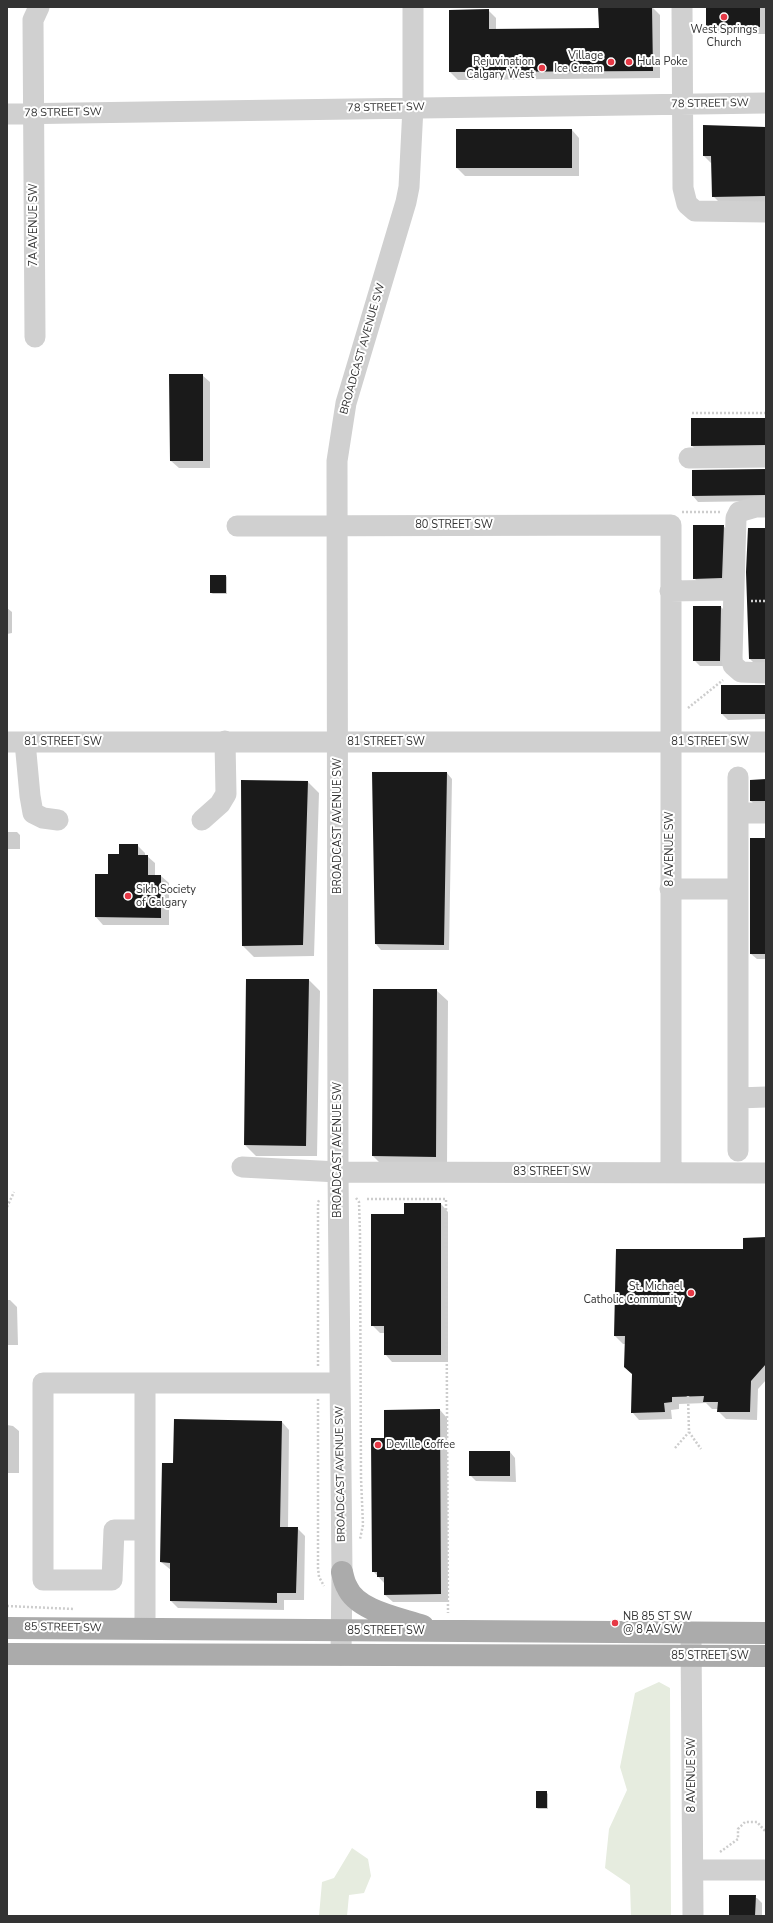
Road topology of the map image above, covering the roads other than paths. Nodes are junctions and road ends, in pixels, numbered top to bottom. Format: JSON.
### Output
{"nodes":[{"id":1,"x":39,"y":7,"type":"edge"},
{"id":2,"x":413,"y":7,"type":"edge"},
{"id":3,"x":682,"y":7,"type":"edge"},
{"id":4,"x":766,"y":103,"type":"edge"},
{"id":5,"x":683,"y":104,"type":"junction"},
{"id":6,"x":413,"y":107,"type":"junction"},
{"id":7,"x":34,"y":113,"type":"junction"},
{"id":8,"x":7,"y":114,"type":"edge"},
{"id":9,"x":766,"y":212,"type":"edge"},
{"id":10,"x":35,"y":337,"type":"dead end"},
{"id":11,"x":766,"y":457,"type":"edge"},
{"id":12,"x":689,"y":458,"type":"dead end"},
{"id":13,"x":766,"y":507,"type":"edge"},
{"id":14,"x":677,"y":518,"type":"joint"},
{"id":15,"x":336,"y":525,"type":"junction"},
{"id":16,"x":236,"y":526,"type":"dead end"},
{"id":17,"x":733,"y":590,"type":"junction"},
{"id":18,"x":670,"y":591,"type":"junction"},
{"id":19,"x":766,"y":672,"type":"edge"},
{"id":20,"x":225,"y":741,"type":"junction"},
{"id":21,"x":16,"y":742,"type":"edge"},
{"id":22,"x":338,"y":742,"type":"junction"},
{"id":23,"x":670,"y":742,"type":"junction"},
{"id":24,"x":766,"y":742,"type":"edge"},
{"id":25,"x":738,"y":777,"type":"dead end"},
{"id":26,"x":738,"y":813,"type":"junction"},
{"id":27,"x":766,"y":813,"type":"edge"},
{"id":28,"x":58,"y":820,"type":"dead end"},
{"id":29,"x":202,"y":820,"type":"dead end"},
{"id":30,"x":670,"y":889,"type":"junction"},
{"id":31,"x":738,"y":889,"type":"junction"},
{"id":32,"x":738,"y":1098,"type":"junction"},
{"id":33,"x":766,"y":1098,"type":"edge"},
{"id":34,"x":738,"y":1151,"type":"dead end"},
{"id":35,"x":242,"y":1166,"type":"dead end"},
{"id":36,"x":338,"y":1172,"type":"junction"},
{"id":37,"x":671,"y":1172,"type":"junction"},
{"id":38,"x":766,"y":1173,"type":"edge"},
{"id":39,"x":145,"y":1383,"type":"junction"},
{"id":40,"x":340,"y":1384,"type":"junction"},
{"id":41,"x":145,"y":1530,"type":"junction"},
{"id":42,"x":342,"y":1572,"type":"junction"},
{"id":43,"x":444,"y":1625,"type":"junction"},
{"id":44,"x":7,"y":1628,"type":"edge"},
{"id":45,"x":145,"y":1629,"type":"junction"},
{"id":46,"x":341,"y":1631,"type":"junction"},
{"id":47,"x":766,"y":1633,"type":"edge"},
{"id":48,"x":691,"y":1634,"type":"junction"},
{"id":49,"x":7,"y":1654,"type":"edge"},
{"id":50,"x":340,"y":1655,"type":"junction"},
{"id":51,"x":691,"y":1656,"type":"junction"},
{"id":52,"x":766,"y":1656,"type":"edge"},
{"id":53,"x":693,"y":1870,"type":"junction"},
{"id":54,"x":766,"y":1870,"type":"edge"},
{"id":55,"x":693,"y":1916,"type":"edge"}],
"edges":[{"from":1,"to":7,"type":"street","name":"7A AVENUE SW"},
{"from":2,"to":6,"type":"street","name":"BROADCAST AVENUE SW"},
{"from":3,"to":5,"type":"street"},
{"from":4,"to":5,"type":"street","name":"78 STREET SW"},
{"from":5,"to":6,"type":"street","name":"78 STREET SW"},
{"from":5,"to":9,"type":"street"},
{"from":6,"to":7,"type":"street","name":"78 STREET SW"},
{"from":6,"to":15,"type":"street","name":"BROADCAST AVENUE SW"},
{"from":7,"to":8,"type":"street","name":"78 STREET SW"},
{"from":7,"to":10,"type":"street","name":"7A AVENUE SW"},
{"from":11,"to":12,"type":"street"},
{"from":13,"to":17,"type":"street"},
{"from":14,"to":15,"type":"street","name":"80 STREET SW"},
{"from":14,"to":18,"type":"street","name":"8 AVENUE SW"},
{"from":15,"to":16,"type":"street","name":"80 STREET SW"},
{"from":15,"to":22,"type":"street","name":"BROADCAST AVENUE SW"},
{"from":17,"to":18,"type":"street"},
{"from":17,"to":19,"type":"street"},
{"from":18,"to":23,"type":"street","name":"8 AVENUE SW"},
{"from":20,"to":21,"type":"street","name":"81 STREET SW"},
{"from":20,"to":22,"type":"street","name":"81 STREET SW"},
{"from":20,"to":29,"type":"street"},
{"from":21,"to":28,"type":"street"},
{"from":22,"to":23,"type":"street","name":"81 STREET SW"},
{"from":22,"to":36,"type":"street","name":"BROADCAST AVENUE SW"},
{"from":23,"to":24,"type":"street","name":"81 STREET SW"},
{"from":23,"to":30,"type":"street","name":"8 AVENUE SW"},
{"from":25,"to":26,"type":"street"},
{"from":26,"to":27,"type":"street"},
{"from":26,"to":31,"type":"street"},
{"from":30,"to":31,"type":"street"},
{"from":30,"to":37,"type":"street","name":"8 AVENUE SW"},
{"from":31,"to":32,"type":"street"},
{"from":32,"to":33,"type":"street"},
{"from":32,"to":34,"type":"street"},
{"from":35,"to":36,"type":"street","name":"83 STREET SW"},
{"from":36,"to":37,"type":"street","name":"83 STREET SW"},
{"from":36,"to":40,"type":"street","name":"BROADCAST AVENUE SW"},
{"from":37,"to":38,"type":"street","name":"83 STREET SW"},
{"from":39,"to":40,"type":"street"},
{"from":39,"to":41,"type":"street"},
{"from":39,"to":41,"type":"street"},
{"from":40,"to":42,"type":"street","name":"BROADCAST AVENUE SW"},
{"from":41,"to":45,"type":"street"},
{"from":42,"to":43,"type":"main road"},
{"from":42,"to":46,"type":"street","name":"BROADCAST AVENUE SW"},
{"from":43,"to":46,"type":"main road","name":"85 STREET SW"},
{"from":43,"to":48,"type":"main road","name":"85 STREET SW"},
{"from":44,"to":45,"type":"main road","name":"85 STREET SW"},
{"from":45,"to":46,"type":"main road","name":"85 STREET SW"},
{"from":46,"to":50,"type":"street","name":"BROADCAST AVENUE SW"},
{"from":47,"to":48,"type":"main road","name":"85 STREET SW"},
{"from":48,"to":51,"type":"street","name":"8 AVENUE SW"},
{"from":49,"to":50,"type":"main road","name":"85 STREET SW"},
{"from":50,"to":51,"type":"main road","name":"85 STREET SW"},
{"from":51,"to":52,"type":"main road","name":"85 STREET SW"},
{"from":51,"to":53,"type":"street","name":"8 AVENUE SW"},
{"from":53,"to":54,"type":"street"},
{"from":53,"to":55,"type":"street","name":"8 AVENUE SW"}]}
